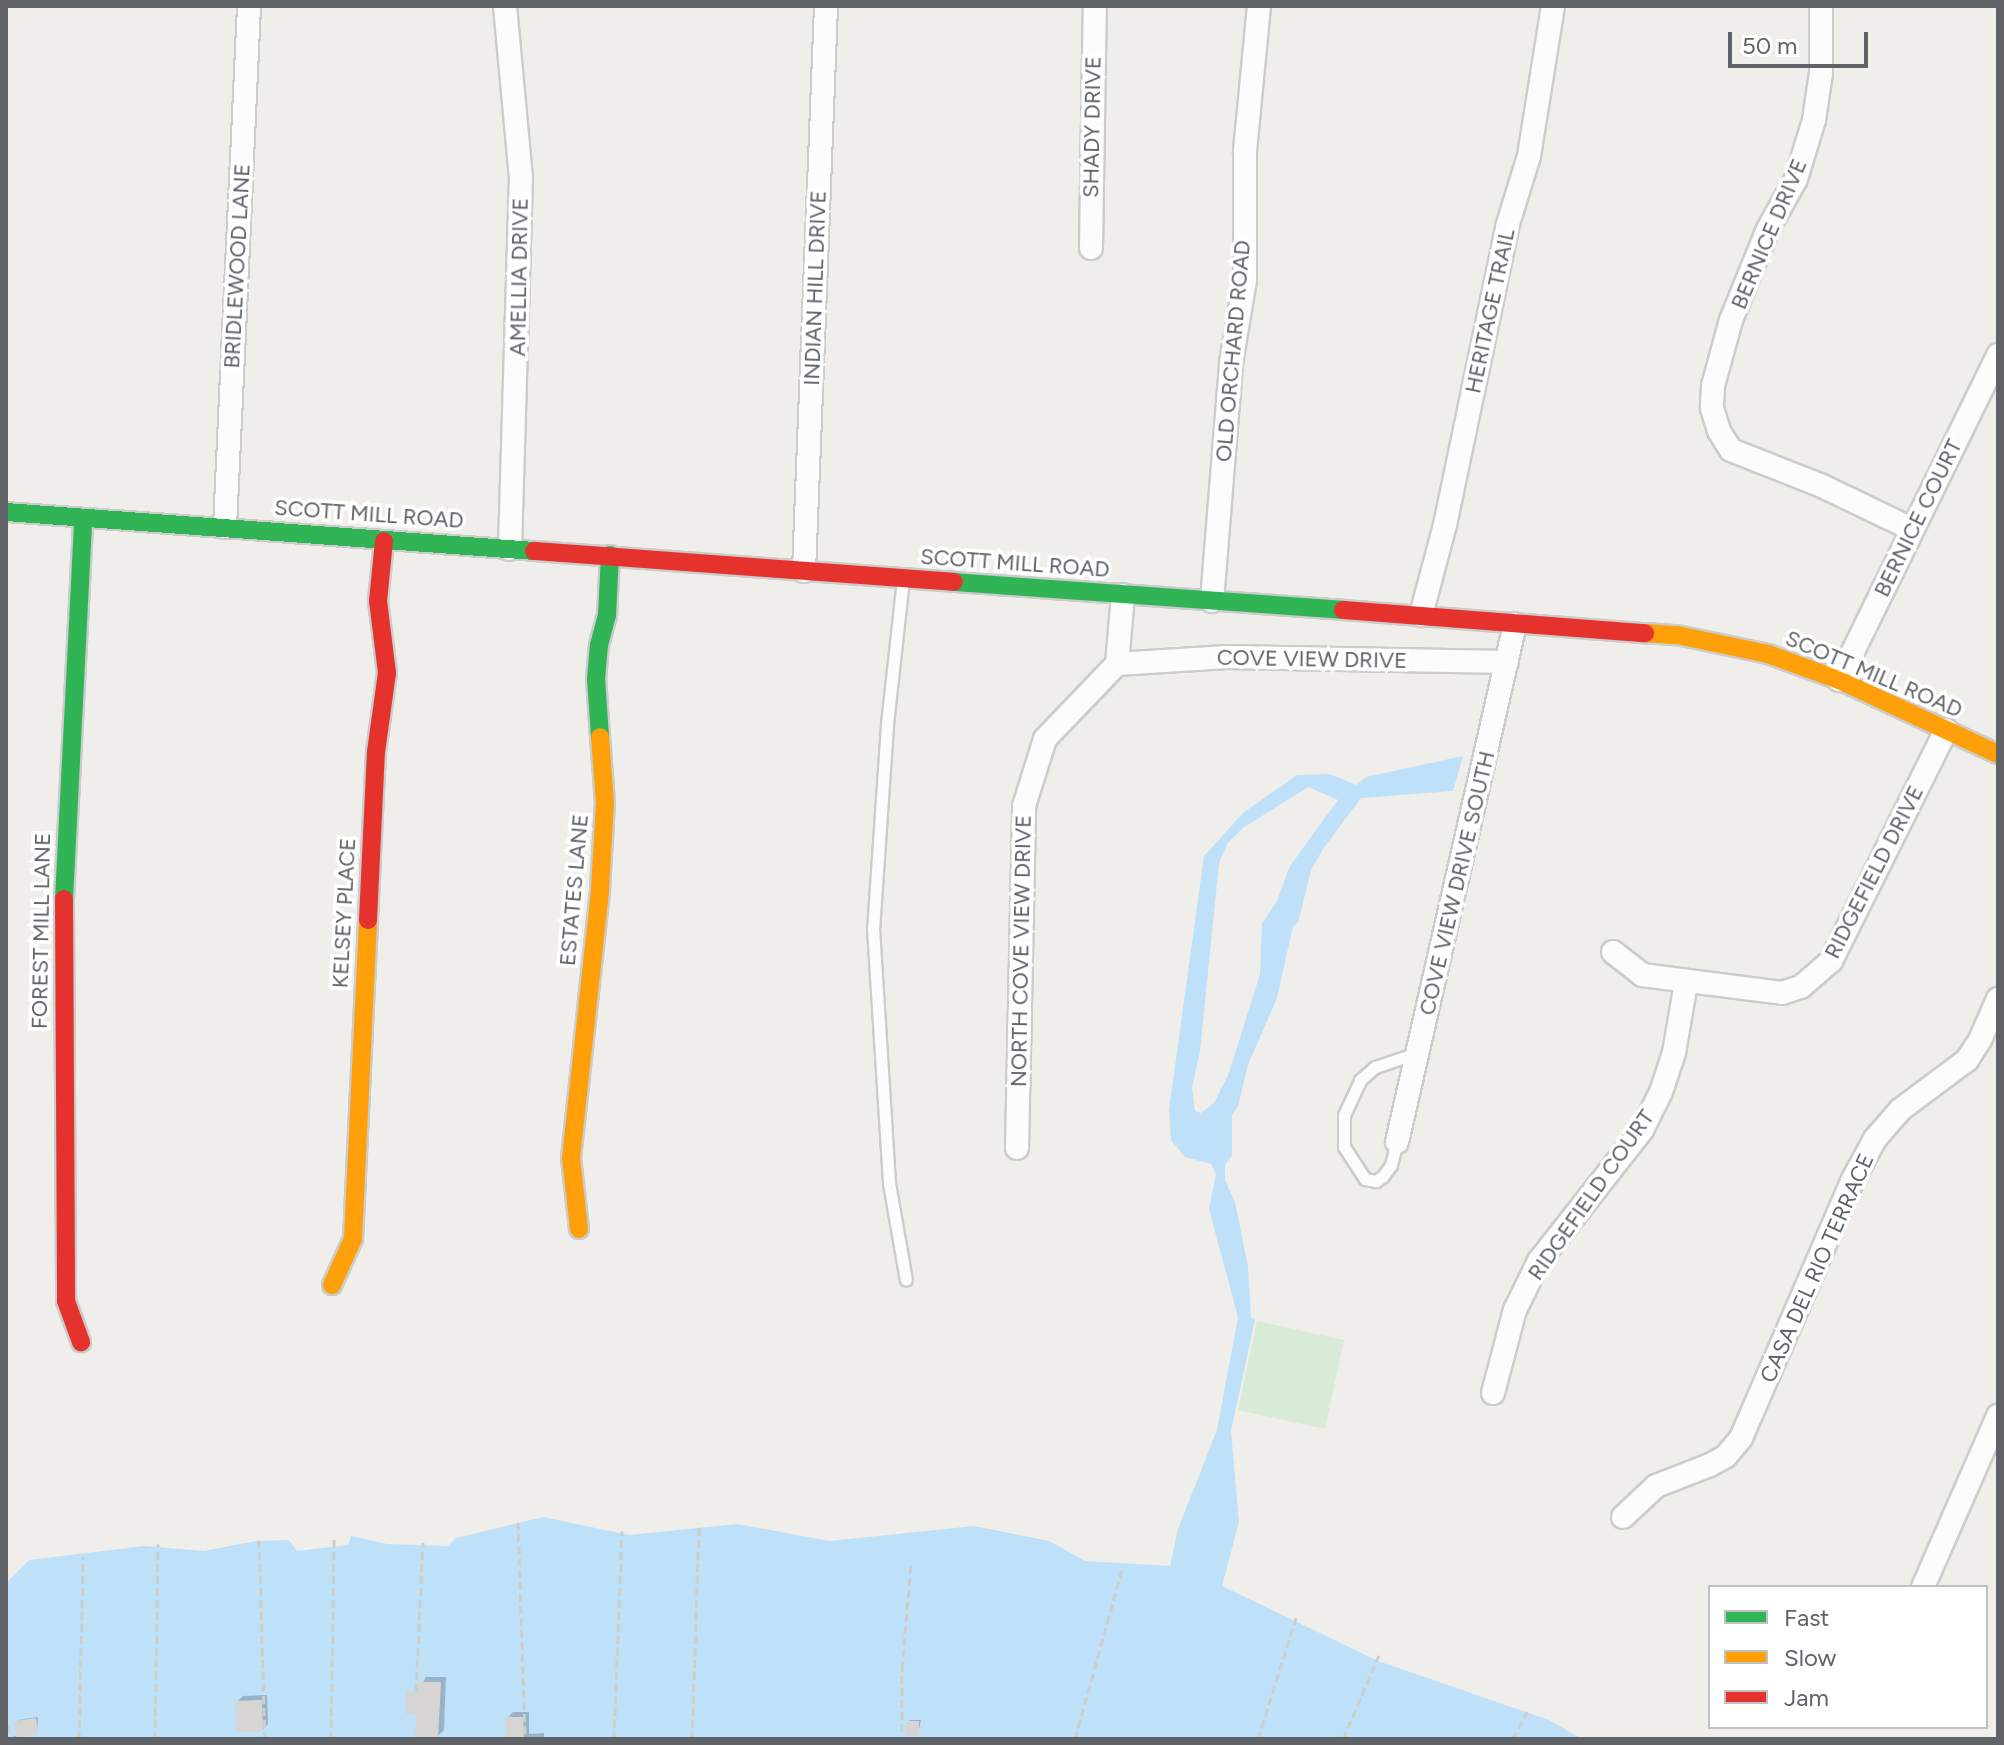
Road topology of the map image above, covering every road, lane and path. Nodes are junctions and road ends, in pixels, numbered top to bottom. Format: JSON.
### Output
{"nodes":[{"id":1,"x":249,"y":6,"type":"edge"},
{"id":2,"x":505,"y":6,"type":"edge"},
{"id":3,"x":826,"y":6,"type":"edge"},
{"id":4,"x":1095,"y":6,"type":"edge"},
{"id":5,"x":1259,"y":6,"type":"edge"},
{"id":6,"x":1553,"y":6,"type":"edge"},
{"id":7,"x":1821,"y":6,"type":"edge"},
{"id":8,"x":1091,"y":248,"type":"dead end"},
{"id":9,"x":1998,"y":355,"type":"edge"},
{"id":10,"x":6,"y":512,"type":"edge"},
{"id":11,"x":83,"y":518,"type":"junction"},
{"id":12,"x":225,"y":527,"type":"junction"},
{"id":13,"x":1912,"y":529,"type":"junction"},
{"id":14,"x":384,"y":541,"type":"junction"},
{"id":15,"x":510,"y":549,"type":"junction"},
{"id":16,"x":610,"y":555,"type":"junction"},
{"id":17,"x":804,"y":571,"type":"junction"},
{"id":18,"x":904,"y":579,"type":"junction"},
{"id":19,"x":1123,"y":595,"type":"junction"},
{"id":20,"x":1212,"y":601,"type":"junction"},
{"id":21,"x":1421,"y":615,"type":"junction"},
{"id":22,"x":1515,"y":624,"type":"junction"},
{"id":23,"x":1507,"y":662,"type":"junction"},
{"id":24,"x":1117,"y":664,"type":"junction"},
{"id":25,"x":1839,"y":680,"type":"junction"},
{"id":26,"x":1946,"y":730,"type":"junction"},
{"id":27,"x":1998,"y":754,"type":"edge"},
{"id":28,"x":1613,"y":952,"type":"dead end"},
{"id":29,"x":1686,"y":983,"type":"junction"},
{"id":30,"x":1998,"y":999,"type":"edge"},
{"id":31,"x":1417,"y":1053,"type":"junction"},
{"id":32,"x":1397,"y":1142,"type":"joint"},
{"id":33,"x":1017,"y":1148,"type":"dead end"},
{"id":34,"x":579,"y":1229,"type":"dead end"},
{"id":35,"x":906,"y":1280,"type":"dead end"},
{"id":36,"x":332,"y":1285,"type":"dead end"},
{"id":37,"x":81,"y":1342,"type":"dead end"},
{"id":38,"x":1493,"y":1393,"type":"dead end"},
{"id":39,"x":1998,"y":1416,"type":"edge"},
{"id":40,"x":1623,"y":1517,"type":"dead end"},
{"id":41,"x":518,"y":1522,"type":"dead end"},
{"id":42,"x":699,"y":1523,"type":"dead end"},
{"id":43,"x":622,"y":1531,"type":"dead end"},
{"id":44,"x":334,"y":1538,"type":"dead end"},
{"id":45,"x":259,"y":1540,"type":"dead end"},
{"id":46,"x":423,"y":1542,"type":"dead end"},
{"id":47,"x":158,"y":1544,"type":"dead end"},
{"id":48,"x":83,"y":1557,"type":"dead end"},
{"id":49,"x":911,"y":1563,"type":"dead end"},
{"id":50,"x":1122,"y":1570,"type":"dead end"},
{"id":51,"x":1924,"y":1585,"type":"edge"},
{"id":52,"x":1296,"y":1618,"type":"dead end"},
{"id":53,"x":1379,"y":1655,"type":"dead end"},
{"id":54,"x":416,"y":1691,"type":"dead end"},
{"id":55,"x":1527,"y":1711,"type":"dead end"},
{"id":56,"x":6,"y":1713,"type":"edge"},
{"id":57,"x":902,"y":1732,"type":"dead end"},
{"id":58,"x":9,"y":1737,"type":"edge"},
{"id":59,"x":525,"y":1737,"type":"edge"},
{"id":60,"x":79,"y":1739,"type":"edge"},
{"id":61,"x":155,"y":1739,"type":"edge"},
{"id":62,"x":265,"y":1739,"type":"edge"},
{"id":63,"x":331,"y":1739,"type":"edge"},
{"id":64,"x":614,"y":1739,"type":"edge"},
{"id":65,"x":692,"y":1739,"type":"edge"},
{"id":66,"x":1075,"y":1739,"type":"edge"},
{"id":67,"x":1258,"y":1739,"type":"edge"},
{"id":68,"x":1343,"y":1739,"type":"edge"},
{"id":69,"x":1513,"y":1739,"type":"edge"}],
"edges":[{"from":1,"to":12,"type":"street","name":"BRIDLEWOOD LANE"},
{"from":2,"to":15,"type":"street","name":"AMELLIA DRIVE"},
{"from":3,"to":17,"type":"street","name":"INDIAN HILL DRIVE"},
{"from":4,"to":8,"type":"street","name":"SHADY DRIVE"},
{"from":5,"to":20,"type":"street","name":"OLD ORCHARD ROAD"},
{"from":6,"to":21,"type":"street","name":"HERITAGE TRAIL"},
{"from":7,"to":13,"type":"street","name":"BERNICE DRIVE"},
{"from":9,"to":13,"type":"street","name":"BERNICE COURT"},
{"from":10,"to":11,"type":"street","name":"SCOTT MILL ROAD"},
{"from":11,"to":12,"type":"street","name":"SCOTT MILL ROAD"},
{"from":11,"to":37,"type":"street","name":"FOREST MILL LANE"},
{"from":12,"to":14,"type":"street","name":"SCOTT MILL ROAD"},
{"from":13,"to":25,"type":"street","name":"BERNICE COURT"},
{"from":14,"to":15,"type":"street","name":"SCOTT MILL ROAD"},
{"from":14,"to":36,"type":"street","name":"KELSEY PLACE"},
{"from":15,"to":16,"type":"street","name":"SCOTT MILL ROAD"},
{"from":16,"to":17,"type":"street","name":"SCOTT MILL ROAD"},
{"from":16,"to":34,"type":"street","name":"ESTATES LANE"},
{"from":17,"to":18,"type":"street","name":"SCOTT MILL ROAD"},
{"from":18,"to":19,"type":"street","name":"SCOTT MILL ROAD"},
{"from":18,"to":35,"type":"lane"},
{"from":19,"to":20,"type":"street","name":"SCOTT MILL ROAD"},
{"from":19,"to":24,"type":"street"},
{"from":20,"to":21,"type":"street","name":"SCOTT MILL ROAD"},
{"from":21,"to":22,"type":"street","name":"SCOTT MILL ROAD"},
{"from":22,"to":23,"type":"street","name":"COVE VIEW DRIVE SOUTH"},
{"from":22,"to":25,"type":"street","name":"SCOTT MILL ROAD"},
{"from":23,"to":24,"type":"street","name":"COVE VIEW DRIVE"},
{"from":23,"to":31,"type":"street","name":"COVE VIEW DRIVE SOUTH"},
{"from":24,"to":33,"type":"street","name":"NORTH COVE VIEW DRIVE"},
{"from":25,"to":26,"type":"street","name":"SCOTT MILL ROAD"},
{"from":26,"to":27,"type":"street","name":"SCOTT MILL ROAD"},
{"from":26,"to":29,"type":"street","name":"RIDGEFIELD DRIVE"},
{"from":28,"to":29,"type":"street"},
{"from":29,"to":38,"type":"street","name":"RIDGEFIELD COURT"},
{"from":30,"to":40,"type":"street","name":"CASA DEL RIO TERRACE"},
{"from":31,"to":32,"type":"street","name":"COVE VIEW DRIVE SOUTH"},
{"from":31,"to":32,"type":"lane"},
{"from":39,"to":51,"type":"street"},
{"from":41,"to":59,"type":"path"},
{"from":42,"to":65,"type":"path"},
{"from":43,"to":64,"type":"path"},
{"from":44,"to":63,"type":"path"},
{"from":45,"to":62,"type":"path"},
{"from":46,"to":54,"type":"path"},
{"from":47,"to":61,"type":"path"},
{"from":48,"to":60,"type":"path"},
{"from":49,"to":57,"type":"path"},
{"from":50,"to":66,"type":"path"},
{"from":52,"to":67,"type":"path"},
{"from":53,"to":68,"type":"path"},
{"from":55,"to":69,"type":"path"},
{"from":56,"to":58,"type":"path"}]}
